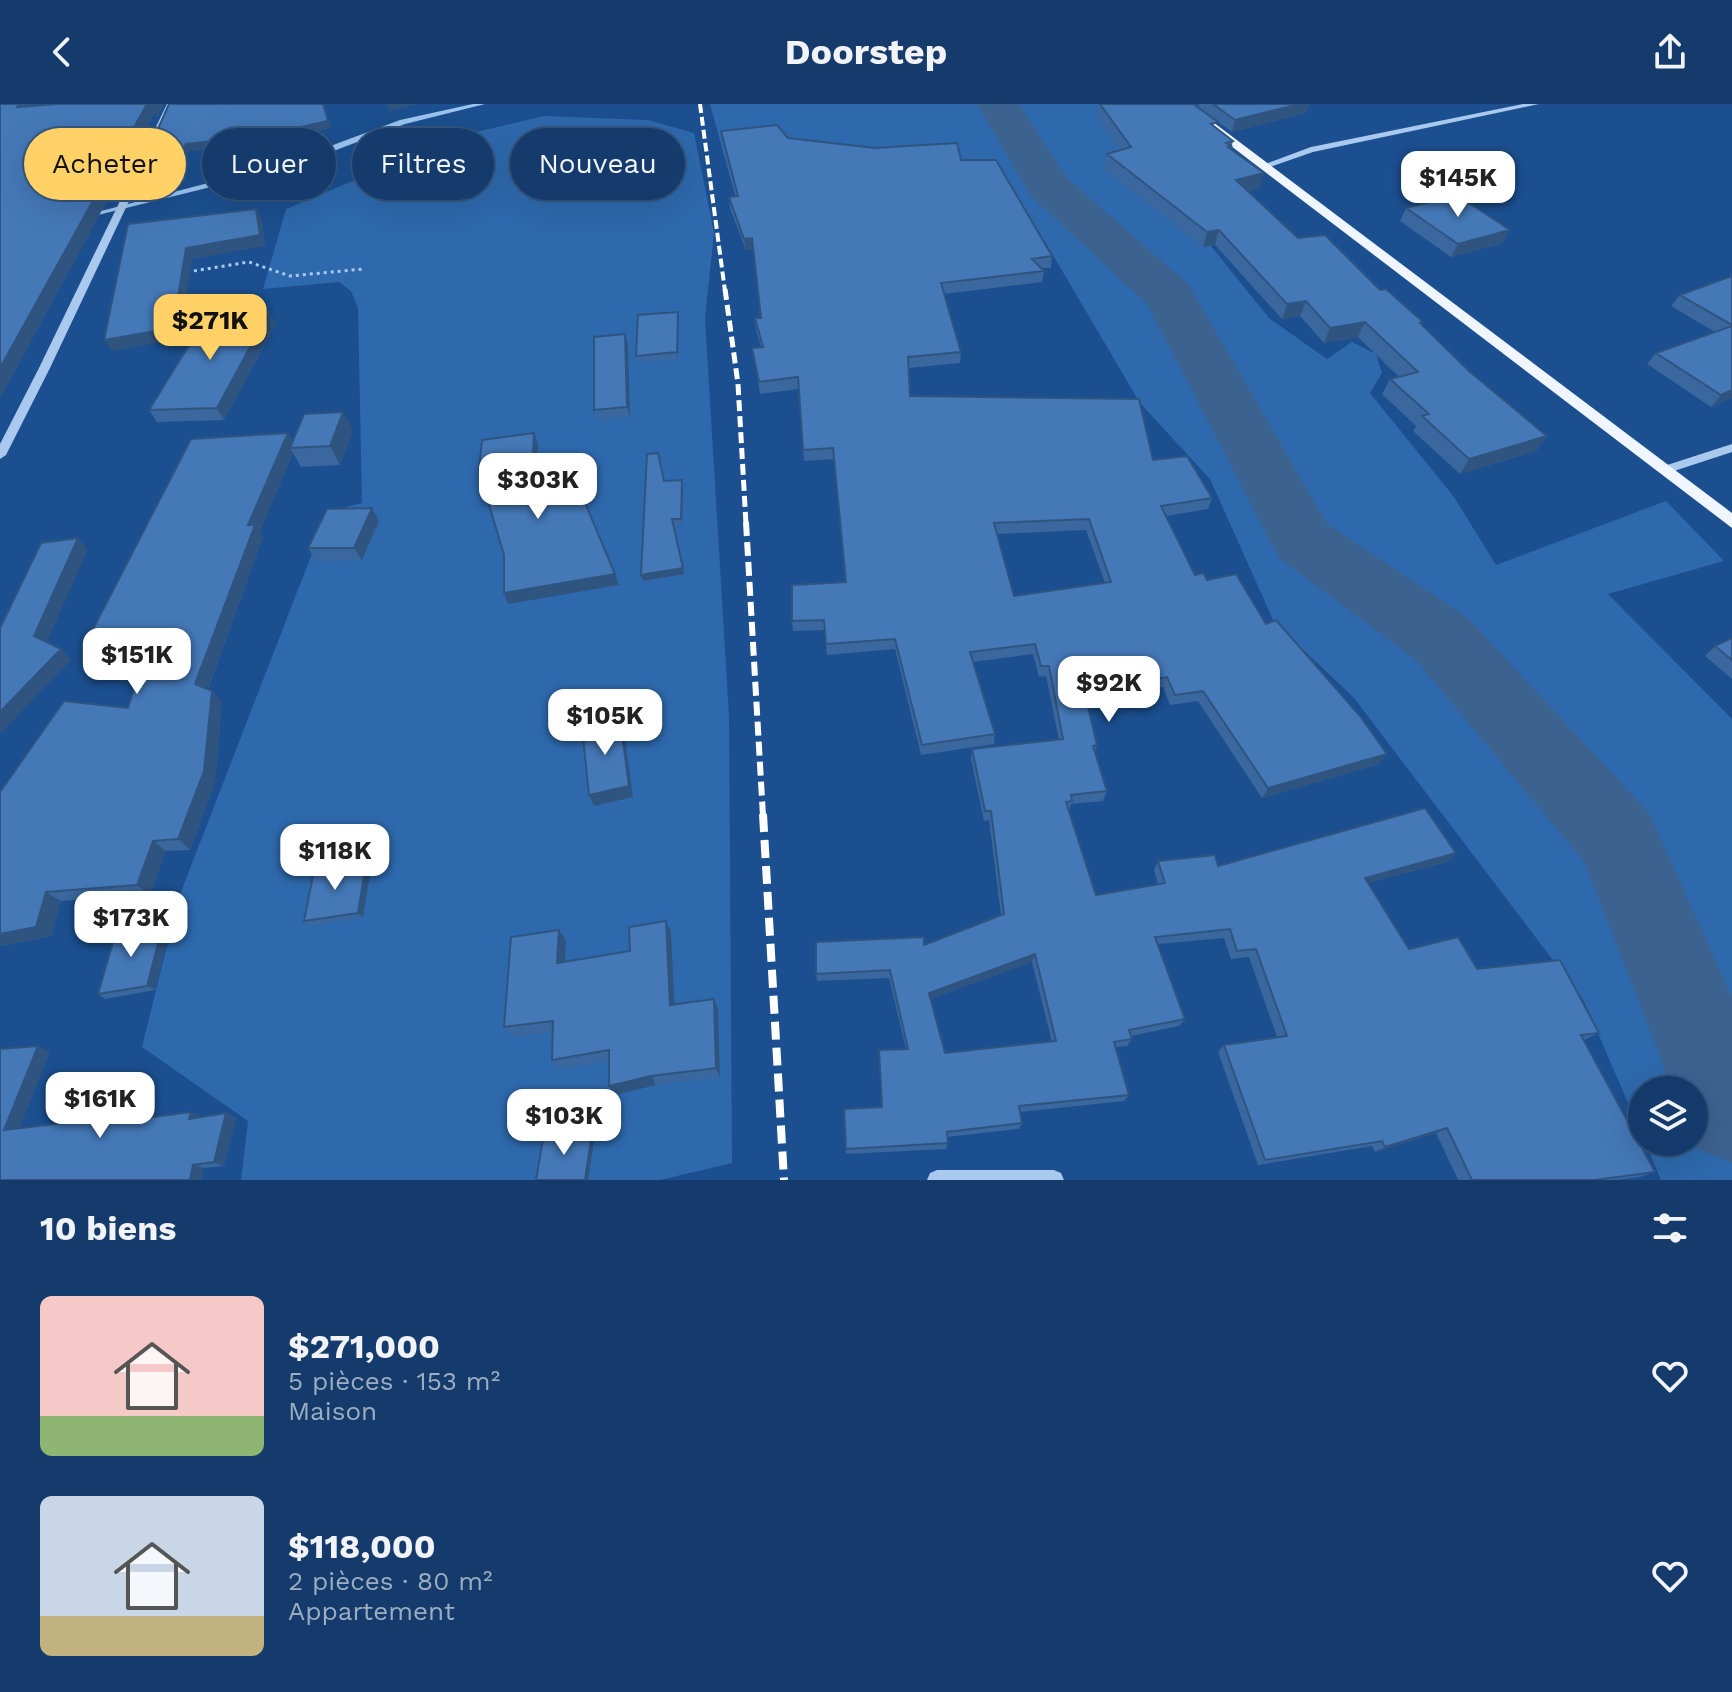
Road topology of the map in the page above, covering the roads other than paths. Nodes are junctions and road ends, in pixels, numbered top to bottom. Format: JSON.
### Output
{"nodes":[{"id":1,"x":171,"y":104,"type":"edge"},
{"id":2,"x":1182,"y":104,"type":"edge"},
{"id":3,"x":1535,"y":104,"type":"edge"},
{"id":4,"x":1264,"y":166,"type":"junction"},
{"id":5,"x":1732,"y":448,"type":"edge"},
{"id":6,"x":0,"y":455,"type":"edge"},
{"id":7,"x":1665,"y":470,"type":"junction"},
{"id":8,"x":1732,"y":522,"type":"edge"},
{"id":9,"x":937,"y":1180,"type":"edge"},
{"id":10,"x":1054,"y":1180,"type":"edge"}],
"edges":[{"from":1,"to":6,"type":"street"},
{"from":2,"to":4,"type":"main road"},
{"from":3,"to":4,"type":"street"},
{"from":4,"to":7,"type":"main road"},
{"from":5,"to":7,"type":"street"},
{"from":7,"to":8,"type":"main road"},
{"from":9,"to":10,"type":"street"}]}
